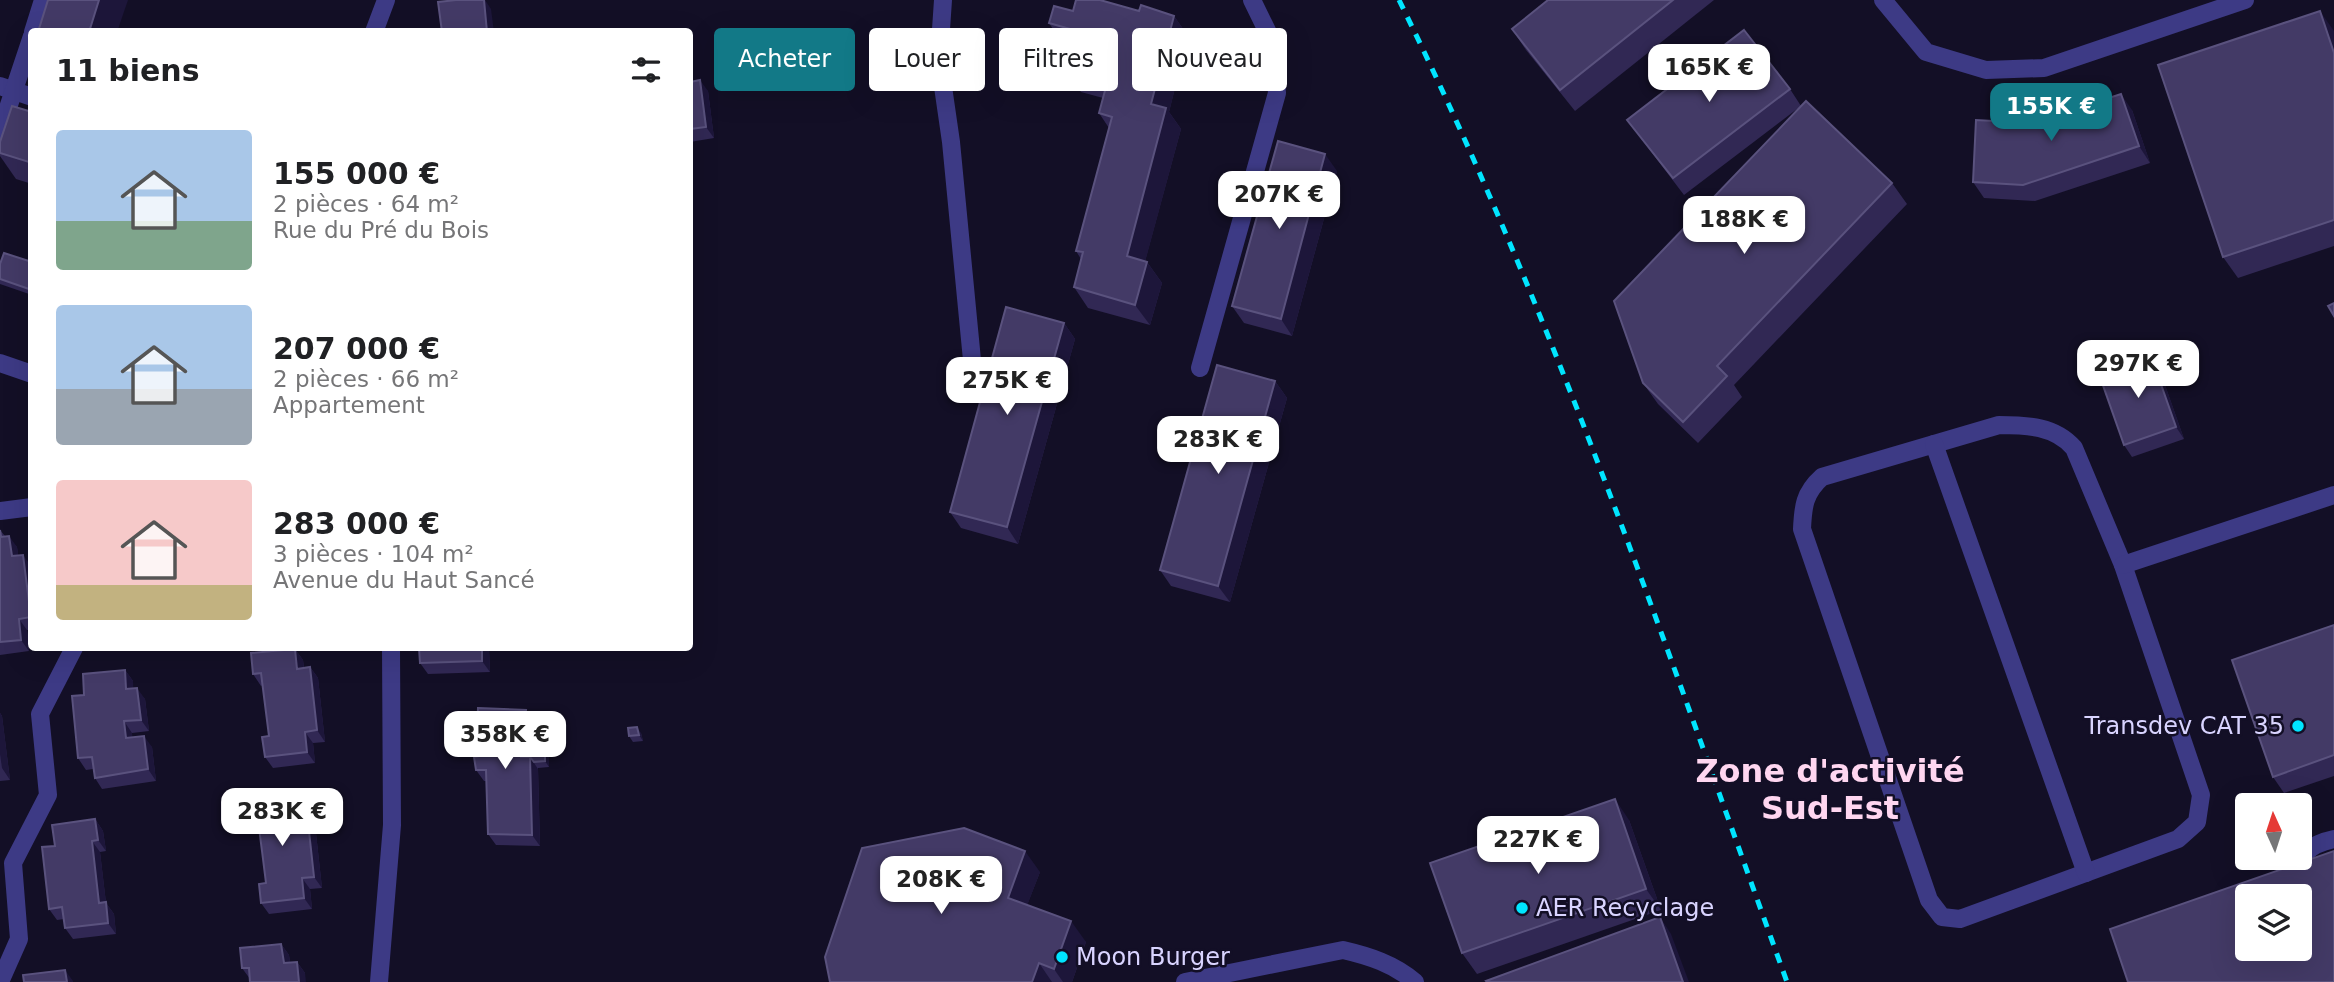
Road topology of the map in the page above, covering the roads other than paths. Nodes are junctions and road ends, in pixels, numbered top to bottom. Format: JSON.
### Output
{"nodes":[{"id":1,"x":43,"y":0,"type":"edge"},
{"id":2,"x":386,"y":0,"type":"edge"},
{"id":3,"x":943,"y":0,"type":"edge"},
{"id":4,"x":1252,"y":0,"type":"edge"},
{"id":5,"x":1883,"y":0,"type":"edge"},
{"id":6,"x":2245,"y":0,"type":"edge"},
{"id":7,"x":34,"y":28,"type":"edge"},
{"id":8,"x":376,"y":28,"type":"edge"},
{"id":9,"x":28,"y":47,"type":"edge"},
{"id":10,"x":15,"y":91,"type":"edge"},
{"id":11,"x":0,"y":132,"type":"edge"},
{"id":12,"x":972,"y":360,"type":"dead end"},
{"id":13,"x":0,"y":363,"type":"edge"},
{"id":14,"x":1200,"y":368,"type":"dead end"},
{"id":15,"x":28,"y":373,"type":"edge"},
{"id":16,"x":1934,"y":444,"type":"junction"},
{"id":17,"x":2334,"y":495,"type":"edge"},
{"id":18,"x":28,"y":508,"type":"edge"},
{"id":19,"x":0,"y":511,"type":"edge"},
{"id":20,"x":2123,"y":565,"type":"junction"},
{"id":21,"x":72,"y":651,"type":"edge"},
{"id":22,"x":391,"y":651,"type":"edge"},
{"id":23,"x":2334,"y":839,"type":"edge"},
{"id":24,"x":2086,"y":873,"type":"junction"},
{"id":25,"x":2294,"y":881,"type":"edge"},
{"id":26,"x":0,"y":982,"type":"edge"},
{"id":27,"x":379,"y":982,"type":"edge"},
{"id":28,"x":1185,"y":982,"type":"edge"},
{"id":29,"x":1415,"y":982,"type":"edge"}],
"edges":[{"from":1,"to":7,"type":"street"},
{"from":2,"to":8,"type":"street"},
{"from":3,"to":12,"type":"street"},
{"from":4,"to":14,"type":"street"},
{"from":5,"to":6,"type":"street"},
{"from":9,"to":10,"type":"street"},
{"from":10,"to":11,"type":"street"},
{"from":13,"to":15,"type":"street"},
{"from":16,"to":20,"type":"street"},
{"from":16,"to":24,"type":"street"},
{"from":16,"to":24,"type":"street"},
{"from":17,"to":20,"type":"street"},
{"from":18,"to":19,"type":"street"},
{"from":20,"to":24,"type":"street"},
{"from":21,"to":26,"type":"street"},
{"from":22,"to":27,"type":"street"},
{"from":23,"to":25,"type":"street"},
{"from":28,"to":29,"type":"street"}]}
